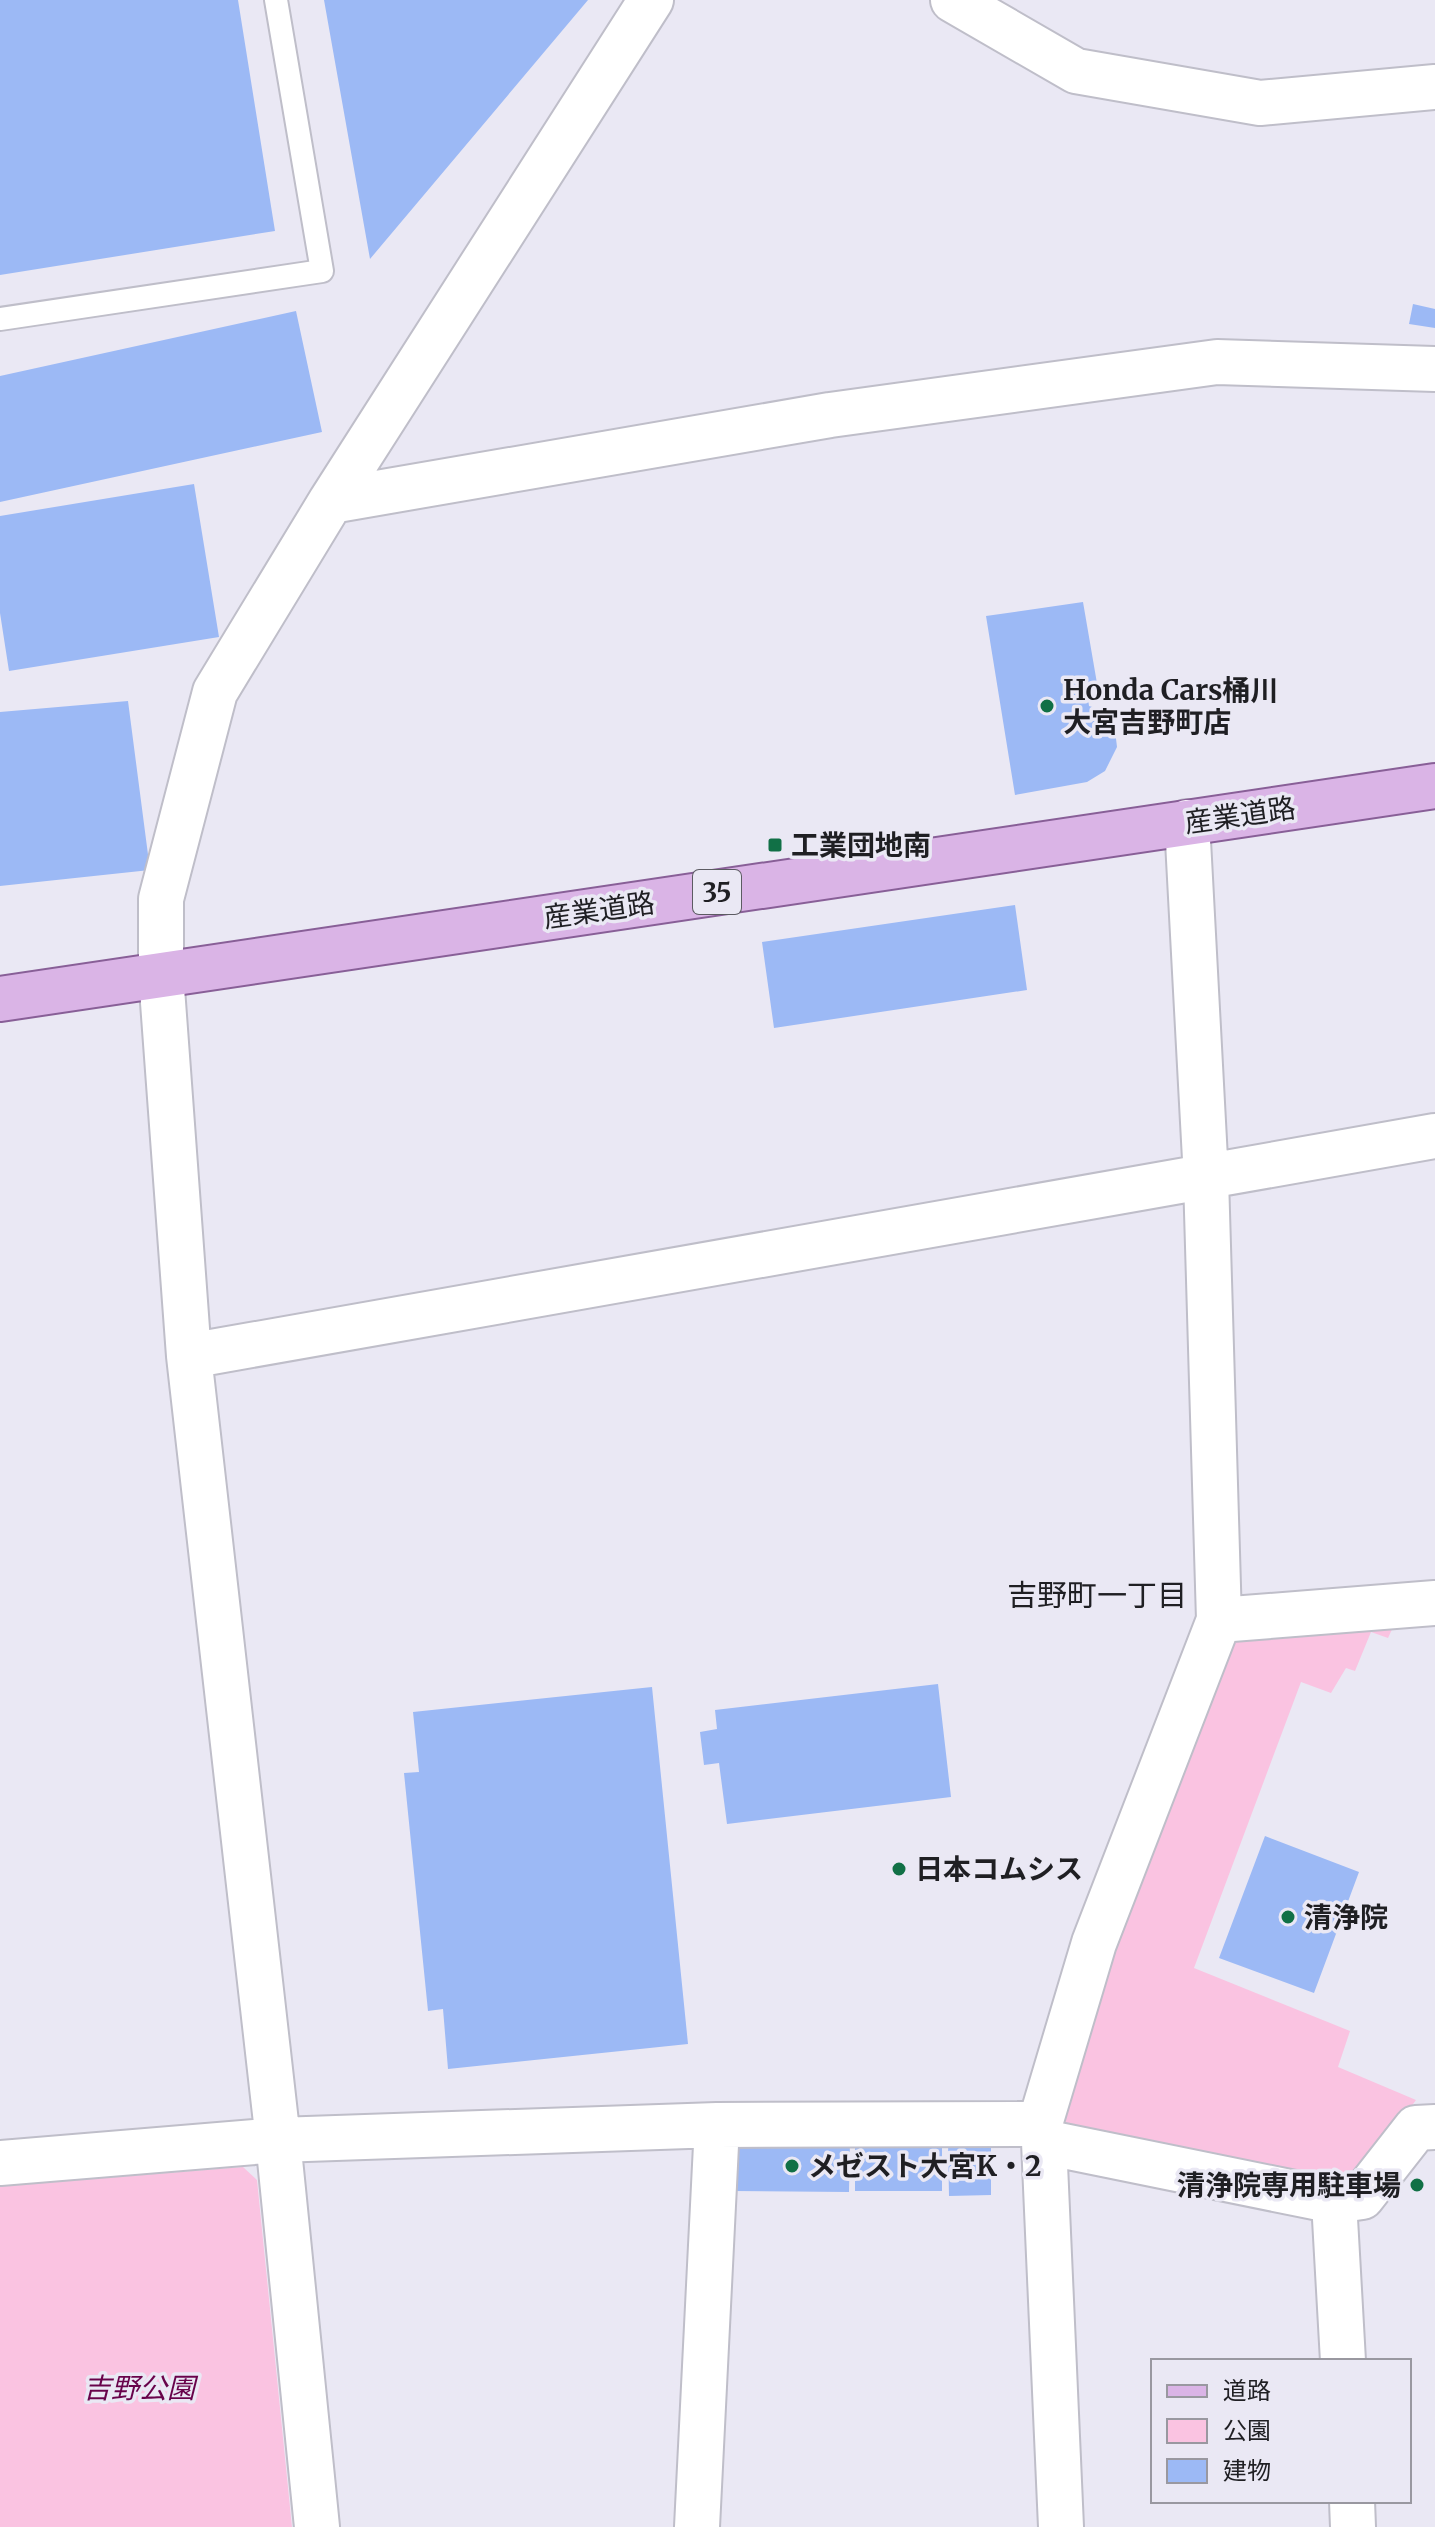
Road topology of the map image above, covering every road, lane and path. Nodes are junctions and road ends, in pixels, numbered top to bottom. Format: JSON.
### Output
{"nodes":[{"id":1,"x":276,"y":0,"type":"edge"},
{"id":2,"x":651,"y":0,"type":"edge"},
{"id":3,"x":953,"y":0,"type":"edge"},
{"id":4,"x":1435,"y":87,"type":"edge"},
{"id":5,"x":0,"y":319,"type":"edge"},
{"id":6,"x":1435,"y":369,"type":"edge"},
{"id":7,"x":331,"y":501,"type":"junction"},
{"id":8,"x":1435,"y":786,"type":"edge"},
{"id":9,"x":1187,"y":822,"type":"junction"},
{"id":10,"x":161,"y":975,"type":"junction"},
{"id":11,"x":0,"y":999,"type":"edge"},
{"id":12,"x":1435,"y":1136,"type":"edge"},
{"id":13,"x":1206,"y":1178,"type":"junction"},
{"id":14,"x":189,"y":1356,"type":"junction"},
{"id":15,"x":1435,"y":1603,"type":"edge"},
{"id":16,"x":1219,"y":1620,"type":"junction"},
{"id":17,"x":717,"y":2125,"type":"junction"},
{"id":18,"x":1435,"y":2127,"type":"edge"},
{"id":19,"x":1042,"y":2133,"type":"junction"},
{"id":20,"x":278,"y":2140,"type":"junction"},
{"id":21,"x":0,"y":2163,"type":"edge"},
{"id":22,"x":1334,"y":2201,"type":"junction"},
{"id":23,"x":1343,"y":2359,"type":"edge"},
{"id":24,"x":1352,"y":2503,"type":"edge"},
{"id":25,"x":317,"y":2527,"type":"edge"},
{"id":26,"x":697,"y":2527,"type":"edge"},
{"id":27,"x":1061,"y":2527,"type":"edge"},
{"id":28,"x":1353,"y":2527,"type":"edge"}],
"edges":[{"from":1,"to":5,"type":"lane"},
{"from":2,"to":7,"type":"street"},
{"from":3,"to":4,"type":"street"},
{"from":6,"to":7,"type":"street"},
{"from":7,"to":10,"type":"street"},
{"from":8,"to":9,"type":"main road","name":"産業道路","number":"35"},
{"from":9,"to":10,"type":"main road","name":"産業道路","number":"35"},
{"from":9,"to":13,"type":"street"},
{"from":10,"to":11,"type":"main road","name":"産業道路","number":"35"},
{"from":10,"to":14,"type":"street"},
{"from":12,"to":13,"type":"street"},
{"from":13,"to":14,"type":"street"},
{"from":13,"to":16,"type":"street"},
{"from":14,"to":20,"type":"street"},
{"from":15,"to":16,"type":"street"},
{"from":16,"to":19,"type":"street"},
{"from":17,"to":19,"type":"street"},
{"from":17,"to":20,"type":"street"},
{"from":17,"to":26,"type":"street"},
{"from":18,"to":22,"type":"street"},
{"from":19,"to":22,"type":"street"},
{"from":19,"to":27,"type":"street"},
{"from":20,"to":21,"type":"street"},
{"from":20,"to":25,"type":"street"},
{"from":22,"to":23,"type":"street"},
{"from":24,"to":28,"type":"street"}]}
